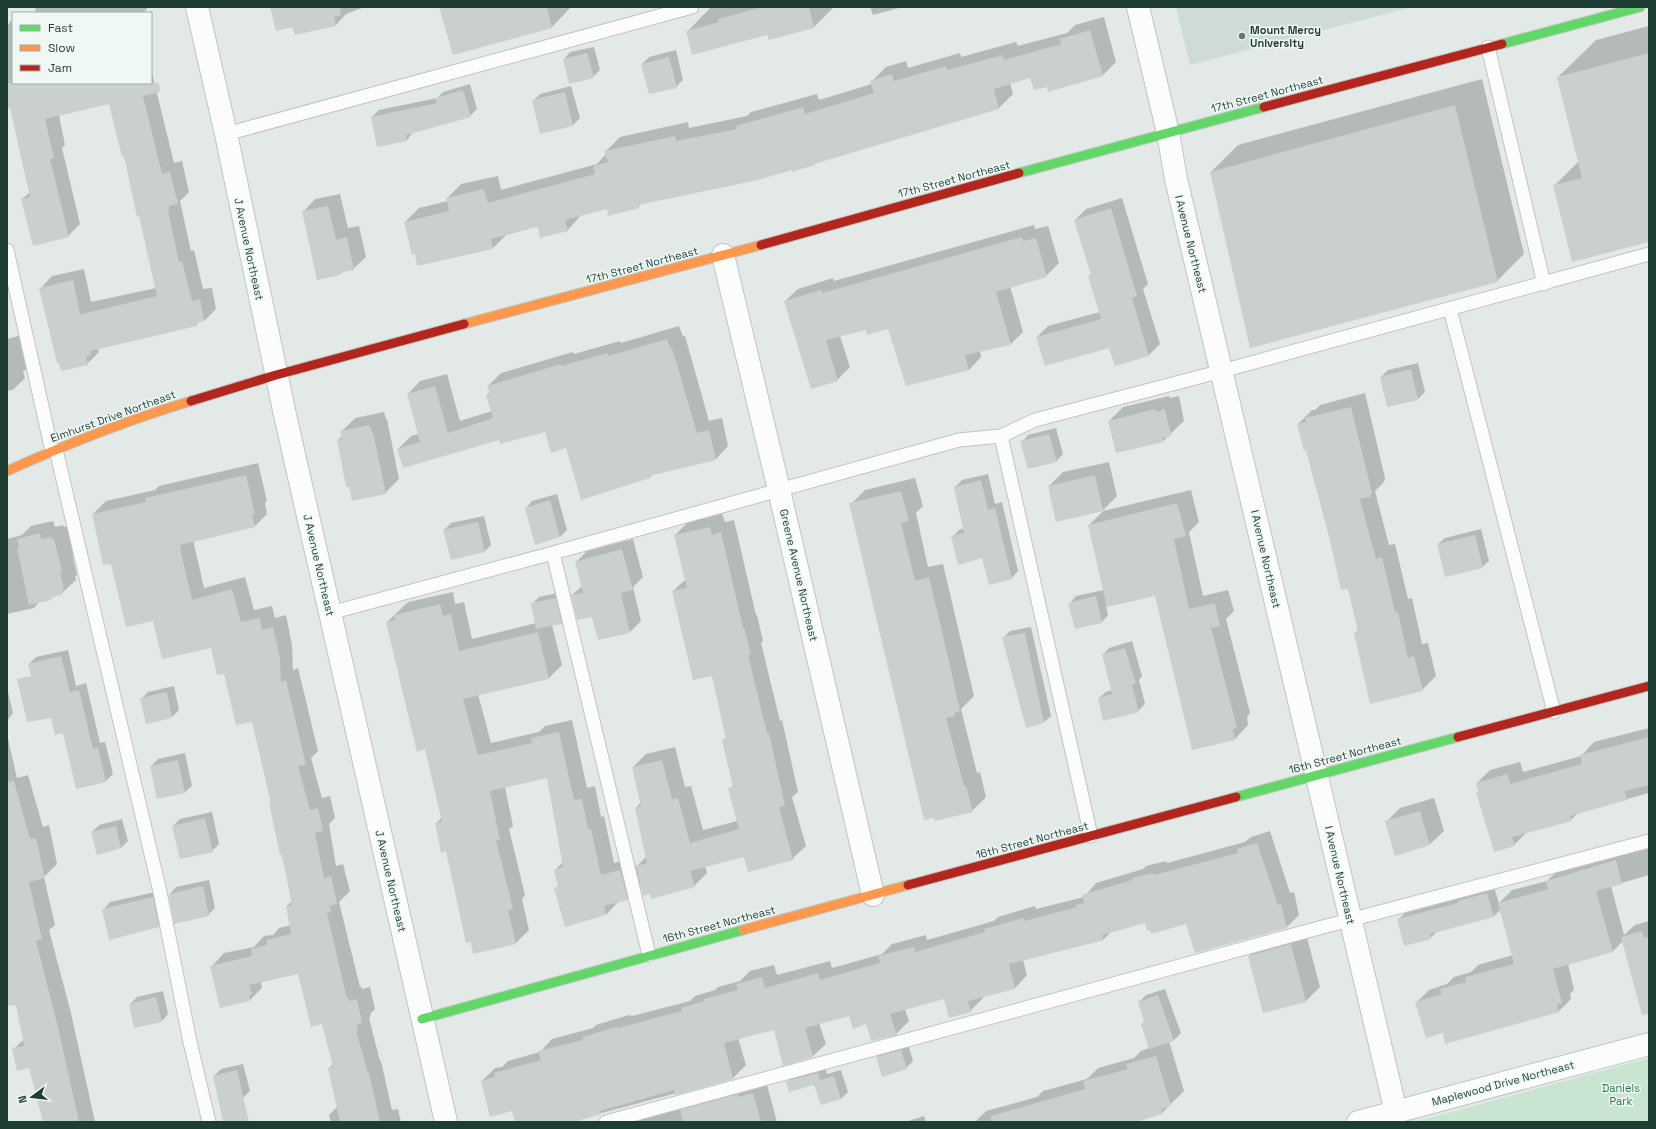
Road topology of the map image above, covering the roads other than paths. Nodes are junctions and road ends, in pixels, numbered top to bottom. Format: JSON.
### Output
{"nodes":[{"id":1,"x":196,"y":7,"type":"edge"},
{"id":2,"x":692,"y":7,"type":"edge"},
{"id":3,"x":1138,"y":7,"type":"edge"},
{"id":4,"x":1640,"y":7,"type":"edge"},
{"id":5,"x":1488,"y":47,"type":"junction"},
{"id":6,"x":1168,"y":133,"type":"junction"},
{"id":7,"x":226,"y":134,"type":"junction"},
{"id":8,"x":7,"y":250,"type":"edge"},
{"id":9,"x":1649,"y":254,"type":"edge"},
{"id":10,"x":723,"y":255,"type":"junction"},
{"id":11,"x":1544,"y":284,"type":"junction"},
{"id":12,"x":1450,"y":309,"type":"junction"},
{"id":13,"x":1222,"y":371,"type":"junction"},
{"id":14,"x":276,"y":375,"type":"junction"},
{"id":15,"x":1001,"y":436,"type":"junction"},
{"id":16,"x":54,"y":450,"type":"junction"},
{"id":17,"x":7,"y":472,"type":"edge"},
{"id":18,"x":779,"y":490,"type":"junction"},
{"id":19,"x":554,"y":553,"type":"junction"},
{"id":20,"x":330,"y":613,"type":"junction"},
{"id":21,"x":1649,"y":686,"type":"edge"},
{"id":22,"x":1554,"y":712,"type":"junction"},
{"id":23,"x":1317,"y":775,"type":"junction"},
{"id":24,"x":1091,"y":836,"type":"junction"},
{"id":25,"x":1649,"y":841,"type":"edge"},
{"id":26,"x":873,"y":895,"type":"junction"},
{"id":27,"x":1350,"y":919,"type":"junction"},
{"id":28,"x":649,"y":955,"type":"junction"},
{"id":29,"x":422,"y":1019,"type":"junction"},
{"id":30,"x":1649,"y":1044,"type":"edge"},
{"id":31,"x":1396,"y":1112,"type":"junction"},
{"id":32,"x":209,"y":1122,"type":"edge"},
{"id":33,"x":446,"y":1122,"type":"edge"},
{"id":34,"x":606,"y":1122,"type":"edge"},
{"id":35,"x":1358,"y":1122,"type":"edge"}],
"edges":[{"from":1,"to":7,"type":"street","name":"J Avenue Northeast"},
{"from":2,"to":7,"type":"lane"},
{"from":3,"to":6,"type":"street","name":"I Avenue Northeast"},
{"from":4,"to":5,"type":"street","name":"17th Street Northeast"},
{"from":5,"to":6,"type":"street","name":"17th Street Northeast"},
{"from":5,"to":11,"type":"lane"},
{"from":6,"to":10,"type":"street","name":"17th Street Northeast"},
{"from":6,"to":13,"type":"street","name":"I Avenue Northeast"},
{"from":7,"to":14,"type":"street","name":"J Avenue Northeast"},
{"from":8,"to":16,"type":"lane"},
{"from":9,"to":11,"type":"lane"},
{"from":10,"to":14,"type":"street","name":"17th Street Northeast"},
{"from":10,"to":18,"type":"street","name":"Greene Avenue Northeast"},
{"from":11,"to":12,"type":"lane"},
{"from":12,"to":13,"type":"lane"},
{"from":12,"to":22,"type":"lane"},
{"from":13,"to":15,"type":"lane"},
{"from":13,"to":23,"type":"street","name":"I Avenue Northeast"},
{"from":14,"to":16,"type":"street","name":"Elmhurst Drive Northeast"},
{"from":14,"to":20,"type":"street","name":"J Avenue Northeast"},
{"from":15,"to":18,"type":"lane"},
{"from":15,"to":24,"type":"lane"},
{"from":16,"to":17,"type":"street","name":"Elmhurst Drive Northeast"},
{"from":16,"to":32,"type":"lane"},
{"from":18,"to":19,"type":"lane"},
{"from":18,"to":26,"type":"street","name":"Greene Avenue Northeast"},
{"from":19,"to":20,"type":"lane"},
{"from":19,"to":28,"type":"lane"},
{"from":20,"to":29,"type":"street","name":"J Avenue Northeast"},
{"from":21,"to":22,"type":"street","name":"16th Street Northeast"},
{"from":22,"to":23,"type":"street","name":"16th Street Northeast"},
{"from":23,"to":24,"type":"street","name":"16th Street Northeast"},
{"from":23,"to":27,"type":"street","name":"I Avenue Northeast"},
{"from":24,"to":26,"type":"street","name":"16th Street Northeast"},
{"from":25,"to":27,"type":"lane"},
{"from":26,"to":28,"type":"street","name":"16th Street Northeast"},
{"from":27,"to":31,"type":"street","name":"I Avenue Northeast"},
{"from":27,"to":34,"type":"lane"},
{"from":28,"to":29,"type":"street","name":"16th Street Northeast"},
{"from":29,"to":33,"type":"street","name":"J Avenue Northeast"},
{"from":30,"to":31,"type":"street","name":"Maplewood Drive Northeast"},
{"from":31,"to":35,"type":"street","name":"Maplewood Drive Northeast"}]}
